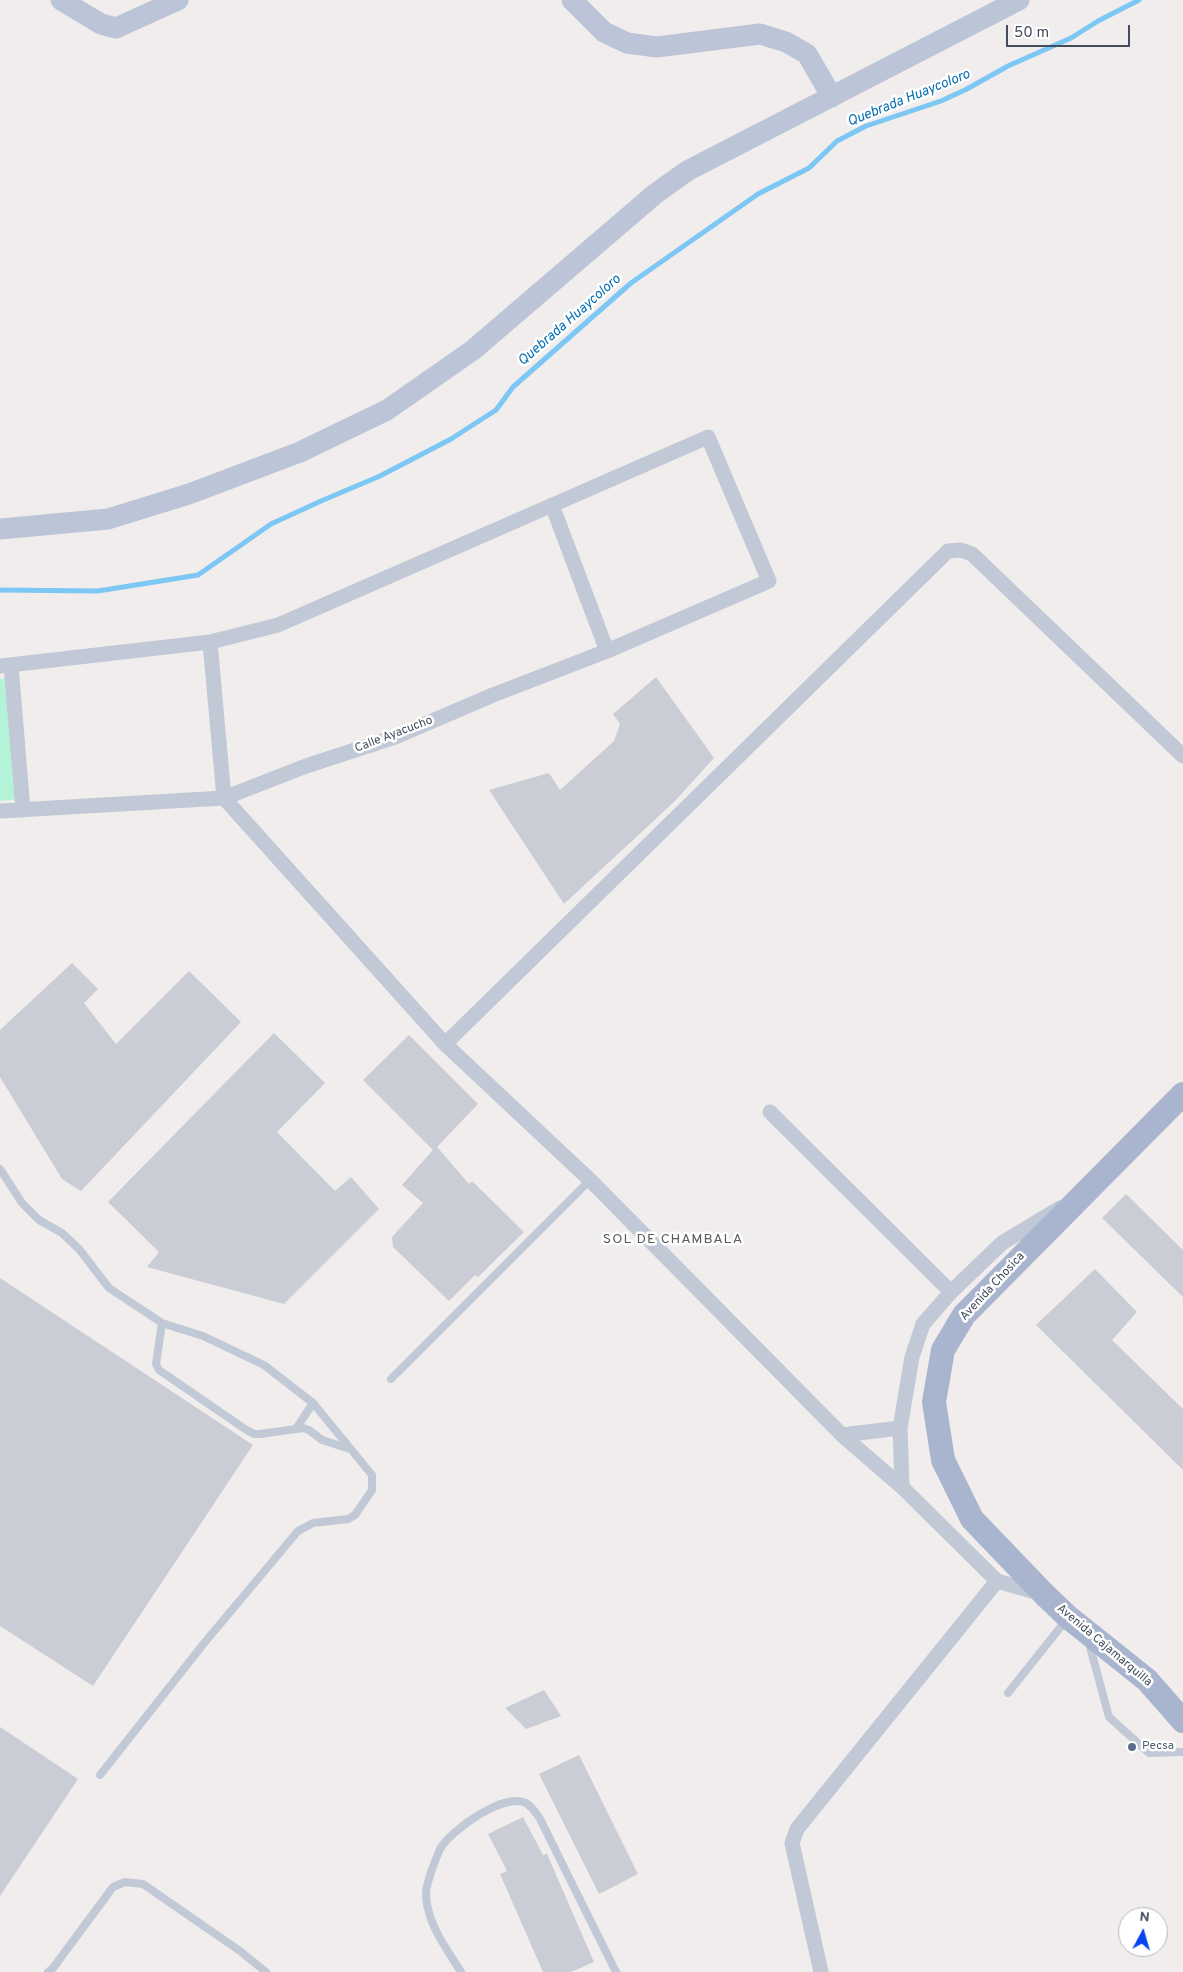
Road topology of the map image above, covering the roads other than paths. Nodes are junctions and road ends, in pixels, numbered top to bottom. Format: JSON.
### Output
{"nodes":[{"id":1,"x":61,"y":0,"type":"edge"},
{"id":2,"x":178,"y":0,"type":"edge"},
{"id":3,"x":572,"y":0,"type":"edge"},
{"id":4,"x":1019,"y":0,"type":"edge"},
{"id":5,"x":832,"y":96,"type":"junction"},
{"id":6,"x":552,"y":505,"type":"junction"},
{"id":7,"x":0,"y":530,"type":"edge"},
{"id":8,"x":210,"y":642,"type":"junction"},
{"id":9,"x":607,"y":651,"type":"junction"},
{"id":10,"x":6,"y":665,"type":"edge"},
{"id":11,"x":1183,"y":756,"type":"edge"},
{"id":12,"x":224,"y":798,"type":"junction"},
{"id":13,"x":23,"y":810,"type":"junction"},
{"id":14,"x":0,"y":811,"type":"edge"},
{"id":15,"x":445,"y":1044,"type":"junction"},
{"id":16,"x":1183,"y":1094,"type":"edge"},
{"id":17,"x":770,"y":1112,"type":"dead end"},
{"id":18,"x":0,"y":1169,"type":"edge"},
{"id":19,"x":590,"y":1180,"type":"junction"},
{"id":20,"x":1085,"y":1192,"type":"junction"},
{"id":21,"x":952,"y":1292,"type":"junction"},
{"id":22,"x":162,"y":1323,"type":"junction"},
{"id":23,"x":392,"y":1379,"type":"dead end"},
{"id":24,"x":313,"y":1403,"type":"junction"},
{"id":25,"x":900,"y":1428,"type":"junction"},
{"id":26,"x":296,"y":1430,"type":"junction"},
{"id":27,"x":842,"y":1435,"type":"junction"},
{"id":28,"x":350,"y":1449,"type":"junction"},
{"id":29,"x":902,"y":1486,"type":"junction"},
{"id":30,"x":997,"y":1581,"type":"junction"},
{"id":31,"x":1044,"y":1594,"type":"junction"},
{"id":32,"x":1077,"y":1624,"type":"junction"},
{"id":33,"x":1008,"y":1694,"type":"dead end"},
{"id":34,"x":1183,"y":1721,"type":"edge"},
{"id":35,"x":1183,"y":1752,"type":"edge"},
{"id":36,"x":100,"y":1775,"type":"dead end"},
{"id":37,"x":48,"y":1972,"type":"edge"},
{"id":38,"x":266,"y":1972,"type":"edge"},
{"id":39,"x":461,"y":1972,"type":"edge"},
{"id":40,"x":616,"y":1972,"type":"edge"},
{"id":41,"x":821,"y":1972,"type":"edge"}],
"edges":[{"from":1,"to":2,"type":"main road"},
{"from":3,"to":5,"type":"main road"},
{"from":4,"to":5,"type":"main road"},
{"from":5,"to":7,"type":"main road"},
{"from":6,"to":8,"type":"street"},
{"from":6,"to":9,"type":"street"},
{"from":6,"to":9,"type":"street","name":"Calle Ayacucho"},
{"from":8,"to":10,"type":"street"},
{"from":8,"to":12,"type":"street"},
{"from":9,"to":12,"type":"street","name":"Calle Ayacucho"},
{"from":10,"to":13,"type":"street"},
{"from":11,"to":15,"type":"street"},
{"from":12,"to":13,"type":"street","name":"Calle Ayacucho"},
{"from":12,"to":15,"type":"street"},
{"from":13,"to":14,"type":"street","name":"Calle Ayacucho"},
{"from":15,"to":19,"type":"street"},
{"from":16,"to":20,"type":"main road","name":"Avenida Chosica"},
{"from":17,"to":21,"type":"street"},
{"from":18,"to":22,"type":"lane"},
{"from":19,"to":23,"type":"lane"},
{"from":19,"to":27,"type":"street"},
{"from":20,"to":21,"type":"street"},
{"from":20,"to":31,"type":"main road","name":"Avenida Chosica"},
{"from":21,"to":25,"type":"street"},
{"from":22,"to":24,"type":"lane"},
{"from":22,"to":26,"type":"lane"},
{"from":24,"to":26,"type":"lane"},
{"from":24,"to":28,"type":"lane"},
{"from":25,"to":27,"type":"street"},
{"from":25,"to":29,"type":"street"},
{"from":26,"to":28,"type":"lane"},
{"from":27,"to":29,"type":"street"},
{"from":28,"to":36,"type":"lane"},
{"from":29,"to":30,"type":"street"},
{"from":30,"to":31,"type":"street"},
{"from":30,"to":41,"type":"street"},
{"from":31,"to":32,"type":"main road","name":"Avenida Cajamarquilla"},
{"from":32,"to":33,"type":"lane"},
{"from":32,"to":34,"type":"main road","name":"Avenida Cajamarquilla"},
{"from":32,"to":35,"type":"lane"},
{"from":37,"to":38,"type":"lane"},
{"from":39,"to":40,"type":"lane"}]}
